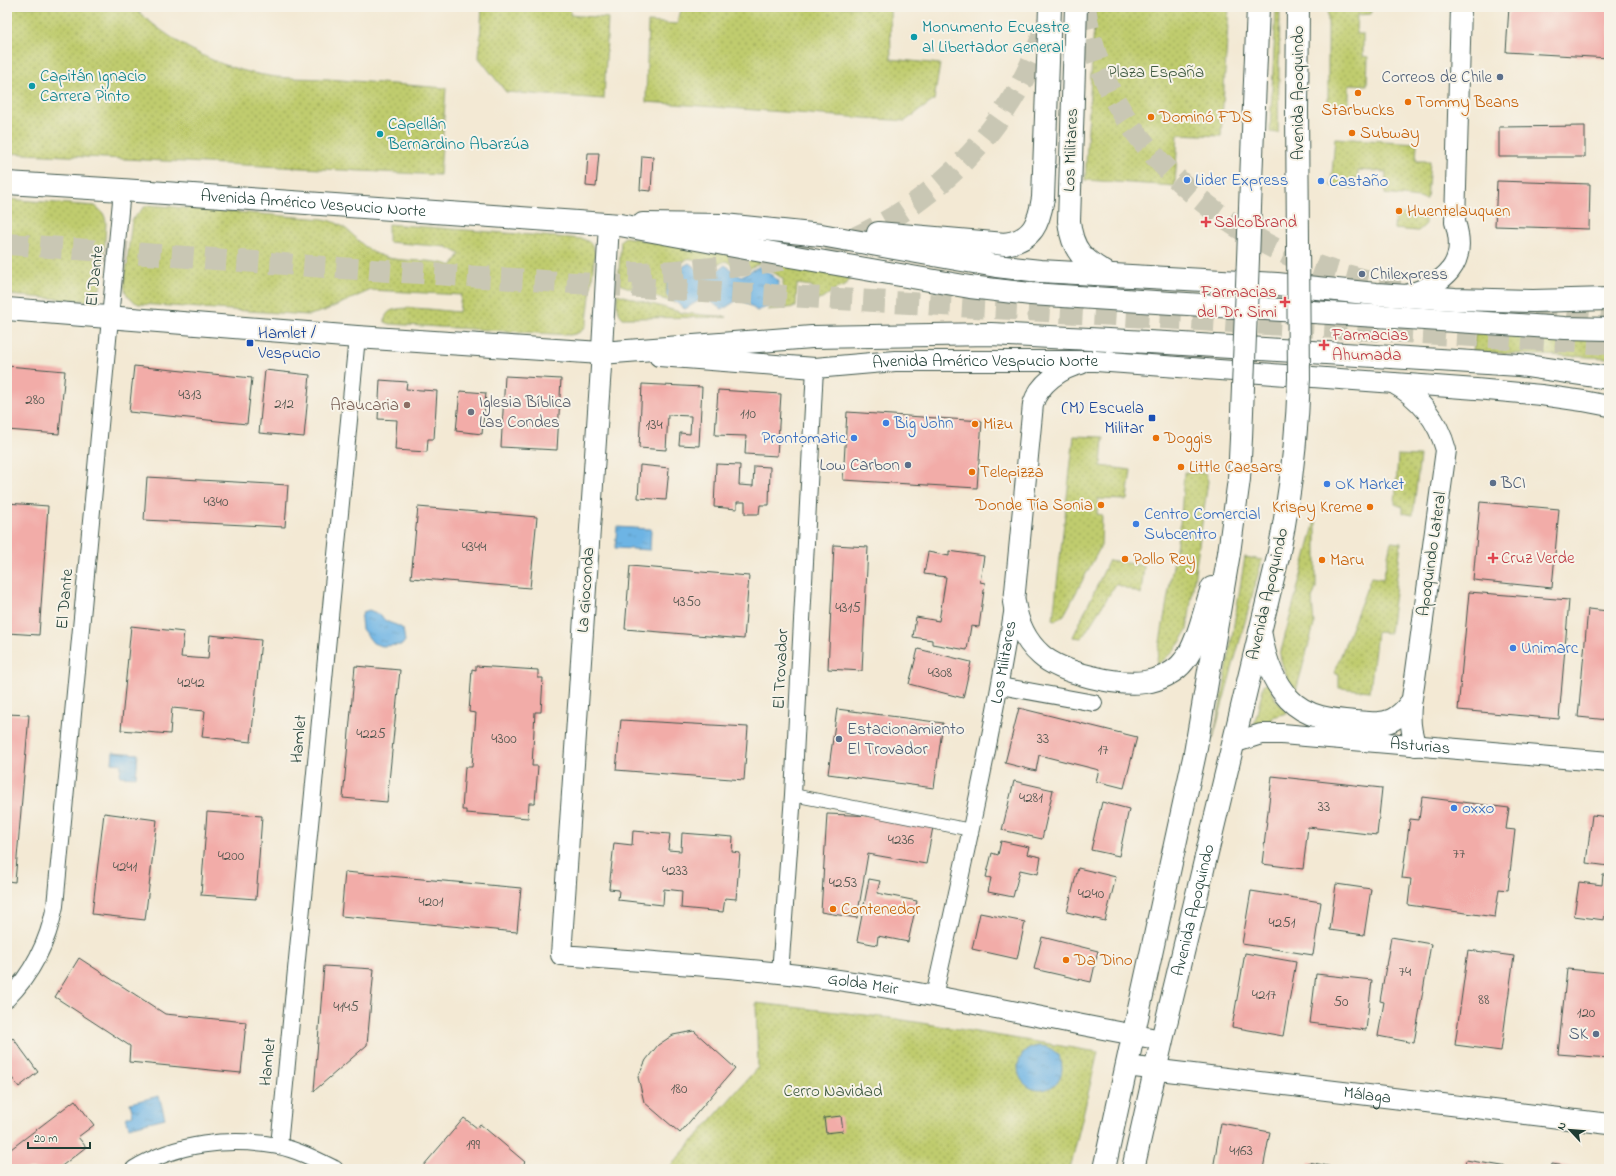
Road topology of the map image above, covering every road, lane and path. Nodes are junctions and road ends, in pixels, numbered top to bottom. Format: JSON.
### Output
{"nodes":[{"id":1,"x":1050,"y":7,"type":"edge"},
{"id":2,"x":1076,"y":7,"type":"edge"},
{"id":3,"x":1258,"y":7,"type":"edge"},
{"id":4,"x":1298,"y":7,"type":"edge"},
{"id":5,"x":1308,"y":7,"type":"edge"},
{"id":6,"x":1461,"y":7,"type":"edge"},
{"id":7,"x":1298,"y":39,"type":"junction"},
{"id":8,"x":7,"y":183,"type":"edge"},
{"id":9,"x":122,"y":190,"type":"junction"},
{"id":10,"x":614,"y":225,"type":"junction"},
{"id":11,"x":821,"y":235,"type":"junction"},
{"id":12,"x":1021,"y":240,"type":"joint"},
{"id":13,"x":1110,"y":274,"type":"junction"},
{"id":14,"x":1404,"y":296,"type":"junction"},
{"id":15,"x":1609,"y":299,"type":"edge"},
{"id":16,"x":7,"y":309,"type":"edge"},
{"id":17,"x":110,"y":316,"type":"junction"},
{"id":18,"x":1609,"y":329,"type":"edge"},
{"id":19,"x":357,"y":336,"type":"junction"},
{"id":20,"x":602,"y":352,"type":"junction"},
{"id":21,"x":1096,"y":360,"type":"junction"},
{"id":22,"x":815,"y":368,"type":"junction"},
{"id":23,"x":1609,"y":378,"type":"edge"},
{"id":24,"x":1392,"y":382,"type":"junction"},
{"id":25,"x":1609,"y":406,"type":"edge"},
{"id":26,"x":1228,"y":560,"type":"junction"},
{"id":27,"x":1014,"y":602,"type":"junction"},
{"id":28,"x":1260,"y":631,"type":"junction"},
{"id":29,"x":1000,"y":686,"type":"junction"},
{"id":30,"x":1094,"y":703,"type":"dead end"},
{"id":31,"x":1410,"y":704,"type":"junction"},
{"id":32,"x":1233,"y":743,"type":"junction"},
{"id":33,"x":1416,"y":746,"type":"junction"},
{"id":34,"x":1609,"y":762,"type":"edge"},
{"id":35,"x":793,"y":795,"type":"junction"},
{"id":36,"x":971,"y":830,"type":"junction"},
{"id":37,"x":561,"y":955,"type":"joint"},
{"id":38,"x":780,"y":972,"type":"junction"},
{"id":39,"x":934,"y":996,"type":"junction"},
{"id":40,"x":7,"y":999,"type":"edge"},
{"id":41,"x":1133,"y":1034,"type":"junction"},
{"id":42,"x":1162,"y":1040,"type":"junction"},
{"id":43,"x":1126,"y":1066,"type":"junction"},
{"id":44,"x":1155,"y":1070,"type":"junction"},
{"id":45,"x":1609,"y":1124,"type":"edge"},
{"id":46,"x":279,"y":1146,"type":"junction"},
{"id":47,"x":134,"y":1169,"type":"edge"},
{"id":48,"x":335,"y":1169,"type":"edge"},
{"id":49,"x":1104,"y":1169,"type":"edge"},
{"id":50,"x":1133,"y":1169,"type":"edge"}],
"edges":[{"from":1,"to":12,"type":"main road","name":"Los Militares"},
{"from":2,"to":13,"type":"main road","name":"Los Militares"},
{"from":3,"to":26,"type":"main road","name":"Avenida Apoquindo","bridge":true},
{"from":4,"to":7,"type":"main road","name":"Avenida Apoquindo"},
{"from":5,"to":7,"type":"main road"},
{"from":6,"to":14,"type":"street"},
{"from":7,"to":28,"type":"main road","name":"Avenida Apoquindo","bridge":true},
{"from":8,"to":9,"type":"main road","name":"Avenida Américo Vespucio Norte"},
{"from":9,"to":10,"type":"main road","name":"Avenida Américo Vespucio Norte"},
{"from":9,"to":17,"type":"street","name":"El Dante"},
{"from":10,"to":11,"type":"main road","name":"Avenida Américo Vespucio Norte"},
{"from":10,"to":18,"type":"main road","name":"Avenida Américo Vespucio Norte"},
{"from":10,"to":20,"type":"street","name":"La Gioconda"},
{"from":11,"to":12,"type":"main road","name":"Avenida Américo Vespucio Norte"},
{"from":11,"to":13,"type":"main road","name":"Avenida Américo Vespucio Norte"},
{"from":13,"to":14,"type":"main road","name":"Avenida Américo Vespucio Norte"},
{"from":14,"to":15,"type":"main road","name":"Avenida Américo Vespucio Norte"},
{"from":16,"to":17,"type":"main road","name":"Avenida Américo Vespucio Norte"},
{"from":17,"to":19,"type":"main road","name":"Avenida Américo Vespucio Norte"},
{"from":17,"to":40,"type":"street","name":"El Dante"},
{"from":19,"to":20,"type":"main road","name":"Avenida Américo Vespucio Norte"},
{"from":19,"to":46,"type":"street","name":"Hamlet"},
{"from":20,"to":22,"type":"street","name":"Avenida Américo Vespucio Norte"},
{"from":20,"to":23,"type":"main road","name":"Avenida Américo Vespucio Norte"},
{"from":20,"to":37,"type":"street","name":"La Gioconda"},
{"from":21,"to":22,"type":"street","name":"Avenida Américo Vespucio Norte"},
{"from":21,"to":24,"type":"street","name":"Avenida Américo Vespucio Norte"},
{"from":21,"to":27,"type":"street","name":"Los Militares"},
{"from":22,"to":35,"type":"street","name":"El Trovador"},
{"from":24,"to":25,"type":"street","name":"Avenida Américo Vespucio Norte"},
{"from":24,"to":31,"type":"street","name":"Apoquindo Lateral"},
{"from":26,"to":27,"type":"main road"},
{"from":26,"to":41,"type":"main road","name":"Avenida Apoquindo"},
{"from":27,"to":29,"type":"street","name":"Los Militares"},
{"from":28,"to":31,"type":"main road"},
{"from":28,"to":32,"type":"main road","name":"Avenida Apoquindo"},
{"from":29,"to":30,"type":"street"},
{"from":29,"to":36,"type":"street","name":"Los Militares"},
{"from":31,"to":33,"type":"street","name":"Apoquindo Lateral"},
{"from":32,"to":33,"type":"street","name":"Asturias"},
{"from":32,"to":42,"type":"main road","name":"Avenida Apoquindo"},
{"from":33,"to":34,"type":"street","name":"Asturias"},
{"from":35,"to":36,"type":"street"},
{"from":35,"to":38,"type":"street","name":"El Trovador"},
{"from":36,"to":39,"type":"street","name":"Los Militares"},
{"from":37,"to":38,"type":"street","name":"Golda Meir"},
{"from":38,"to":39,"type":"street","name":"Golda Meir"},
{"from":39,"to":41,"type":"street","name":"Golda Meir"},
{"from":41,"to":42,"type":"street","name":"Golda Meir"},
{"from":41,"to":43,"type":"main road","name":"Avenida Apoquindo"},
{"from":42,"to":44,"type":"main road","name":"Avenida Apoquindo"},
{"from":43,"to":44,"type":"street","name":"Málaga"},
{"from":43,"to":49,"type":"main road","name":"Avenida Apoquindo"},
{"from":44,"to":45,"type":"street","name":"Málaga"},
{"from":44,"to":50,"type":"main road","name":"Avenida Apoquindo"},
{"from":46,"to":47,"type":"street"},
{"from":46,"to":48,"type":"street"}]}
